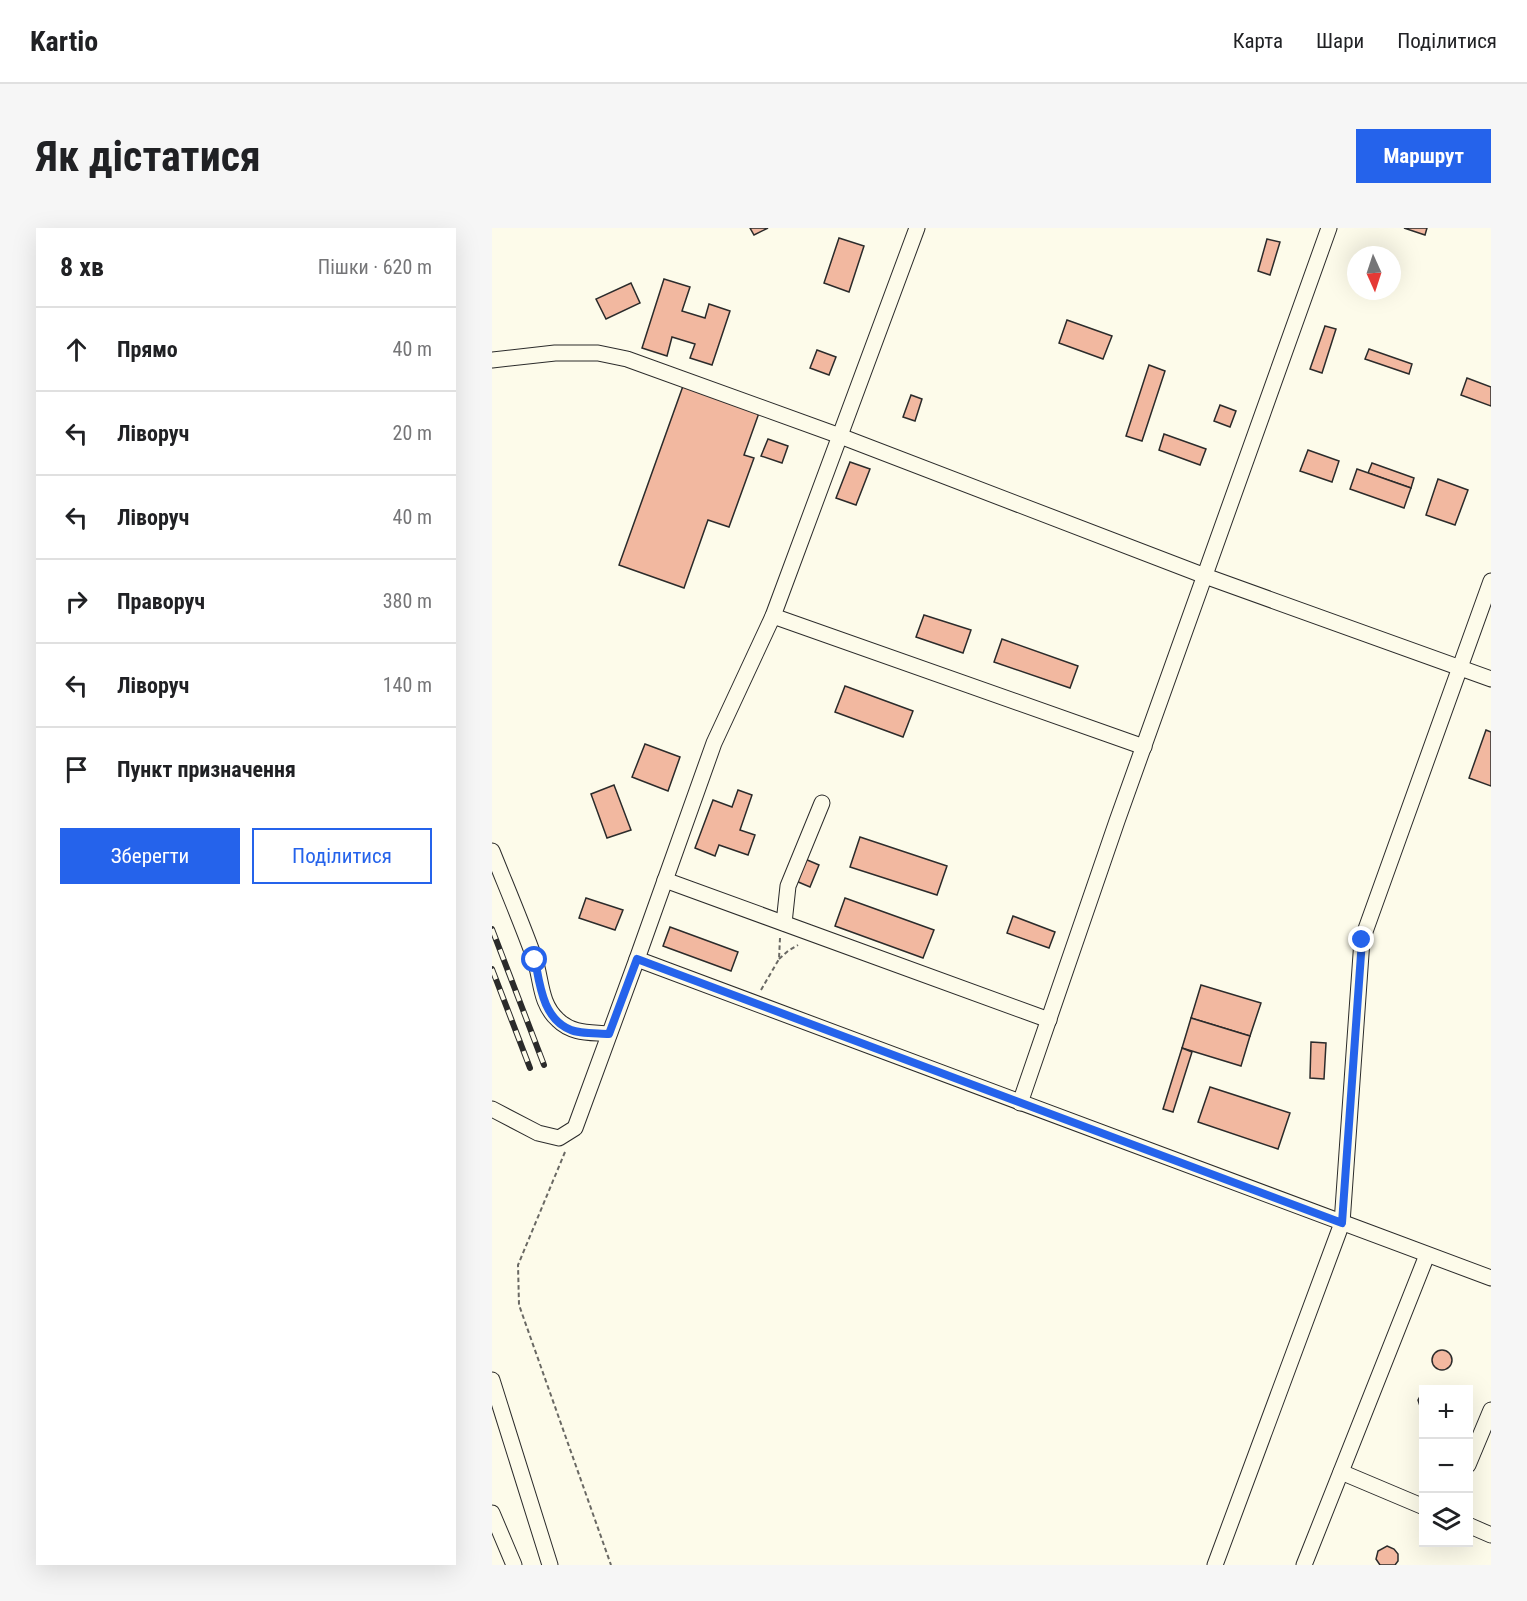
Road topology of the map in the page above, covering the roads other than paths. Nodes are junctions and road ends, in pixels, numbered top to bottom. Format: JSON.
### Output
{"nodes":[{"id":1,"x":918,"y":228,"type":"edge"},
{"id":2,"x":1329,"y":228,"type":"edge"},
{"id":3,"x":492,"y":360,"type":"edge"},
{"id":4,"x":840,"y":436,"type":"junction"},
{"id":5,"x":1205,"y":576,"type":"junction"},
{"id":6,"x":1491,"y":581,"type":"edge"},
{"id":7,"x":772,"y":616,"type":"junction"},
{"id":8,"x":1459,"y":667,"type":"junction"},
{"id":9,"x":1491,"y":679,"type":"edge"},
{"id":10,"x":1144,"y":747,"type":"junction"},
{"id":11,"x":822,"y":803,"type":"dead end"},
{"id":12,"x":492,"y":850,"type":"edge"},
{"id":13,"x":665,"y":880,"type":"junction"},
{"id":14,"x":784,"y":923,"type":"junction"},
{"id":15,"x":637,"y":959,"type":"junction"},
{"id":16,"x":1049,"y":1020,"type":"junction"},
{"id":17,"x":609,"y":1034,"type":"junction"},
{"id":18,"x":1020,"y":1103,"type":"junction"},
{"id":19,"x":492,"y":1109,"type":"edge"},
{"id":20,"x":1342,"y":1223,"type":"junction"},
{"id":21,"x":1427,"y":1255,"type":"junction"},
{"id":22,"x":1491,"y":1278,"type":"edge"},
{"id":23,"x":492,"y":1380,"type":"edge"},
{"id":24,"x":1491,"y":1410,"type":"edge"},
{"id":25,"x":1473,"y":1453,"type":"edge"},
{"id":26,"x":1341,"y":1472,"type":"junction"},
{"id":27,"x":1419,"y":1505,"type":"edge"},
{"id":28,"x":492,"y":1513,"type":"edge"},
{"id":29,"x":1473,"y":1528,"type":"edge"},
{"id":30,"x":1491,"y":1535,"type":"edge"},
{"id":31,"x":514,"y":1565,"type":"edge"},
{"id":32,"x":550,"y":1565,"type":"edge"},
{"id":33,"x":1215,"y":1565,"type":"edge"},
{"id":34,"x":1304,"y":1565,"type":"edge"}],
"edges":[{"from":1,"to":4,"type":"lane"},
{"from":2,"to":5,"type":"lane"},
{"from":3,"to":4,"type":"lane"},
{"from":4,"to":5,"type":"lane"},
{"from":4,"to":7,"type":"lane"},
{"from":5,"to":8,"type":"lane"},
{"from":5,"to":10,"type":"lane"},
{"from":6,"to":8,"type":"lane"},
{"from":7,"to":10,"type":"lane"},
{"from":7,"to":13,"type":"lane"},
{"from":8,"to":9,"type":"lane"},
{"from":8,"to":20,"type":"lane"},
{"from":10,"to":16,"type":"lane"},
{"from":11,"to":14,"type":"lane"},
{"from":12,"to":17,"type":"lane"},
{"from":13,"to":14,"type":"lane"},
{"from":13,"to":15,"type":"lane"},
{"from":14,"to":16,"type":"lane"},
{"from":15,"to":17,"type":"lane"},
{"from":15,"to":18,"type":"lane"},
{"from":16,"to":18,"type":"lane"},
{"from":17,"to":19,"type":"lane"},
{"from":18,"to":20,"type":"lane"},
{"from":20,"to":21,"type":"lane"},
{"from":20,"to":33,"type":"lane"},
{"from":21,"to":22,"type":"lane"},
{"from":21,"to":26,"type":"lane"},
{"from":23,"to":32,"type":"lane"},
{"from":24,"to":25,"type":"lane"},
{"from":26,"to":27,"type":"lane"},
{"from":26,"to":34,"type":"lane"},
{"from":28,"to":31,"type":"lane"},
{"from":29,"to":30,"type":"lane"}]}
